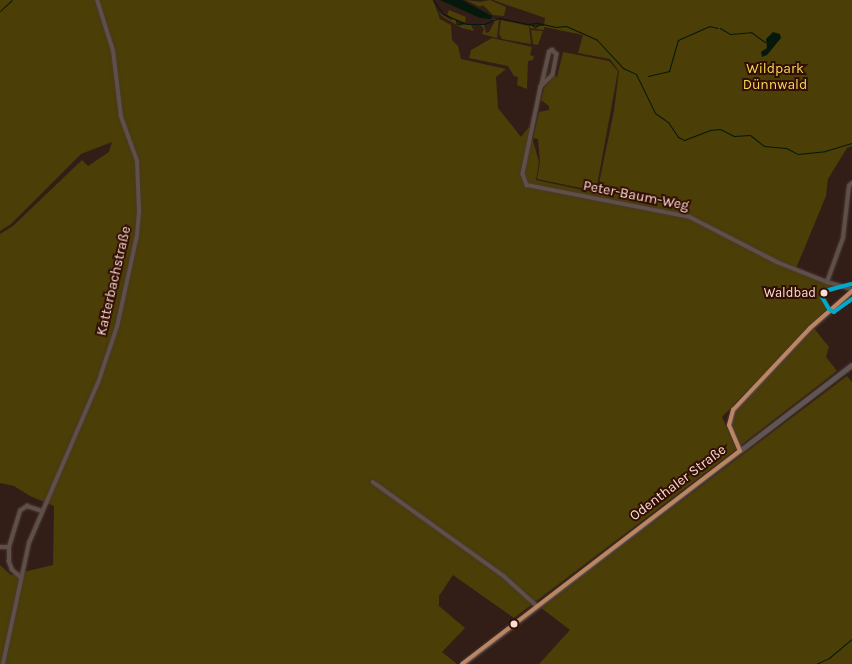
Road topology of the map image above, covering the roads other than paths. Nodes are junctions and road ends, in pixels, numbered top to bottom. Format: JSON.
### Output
{"nodes":[{"id":1,"x":97,"y":0,"type":"edge"},
{"id":2,"x":542,"y":87,"type":"junction"},
{"id":3,"x":852,"y":183,"type":"edge"},
{"id":4,"x":827,"y":282,"type":"junction"},
{"id":5,"x":852,"y":290,"type":"edge"},
{"id":6,"x":852,"y":365,"type":"edge"},
{"id":7,"x":740,"y":450,"type":"junction"},
{"id":8,"x":373,"y":482,"type":"dead end"},
{"id":9,"x":42,"y":511,"type":"junction"},
{"id":10,"x":0,"y":547,"type":"edge"},
{"id":11,"x":10,"y":547,"type":"junction"},
{"id":12,"x":20,"y":577,"type":"junction"},
{"id":13,"x":538,"y":606,"type":"junction"},
{"id":14,"x":3,"y":664,"type":"edge"},
{"id":15,"x":462,"y":664,"type":"edge"}],
"edges":[{"from":1,"to":9,"type":"street","name":"Katterbachstraße"},
{"from":2,"to":2,"type":"street","name":"Peter-Baum-Weg"},
{"from":2,"to":4,"type":"street","name":"Peter-Baum-Weg"},
{"from":3,"to":4,"type":"street"},
{"from":4,"to":5,"type":"street","name":"Peter-Baum-Weg"},
{"from":5,"to":7,"type":"street"},
{"from":6,"to":7,"type":"main road","name":"Odenthaler Straße"},
{"from":7,"to":13,"type":"main road","name":"Odenthaler Straße"},
{"from":8,"to":13,"type":"street"},
{"from":9,"to":11,"type":"street"},
{"from":9,"to":12,"type":"street","name":"Katterbachstraße"},
{"from":10,"to":11,"type":"street"},
{"from":11,"to":12,"type":"street"},
{"from":12,"to":14,"type":"street","name":"Katterbachstraße"},
{"from":13,"to":15,"type":"main road","name":"Odenthaler Straße"}]}
